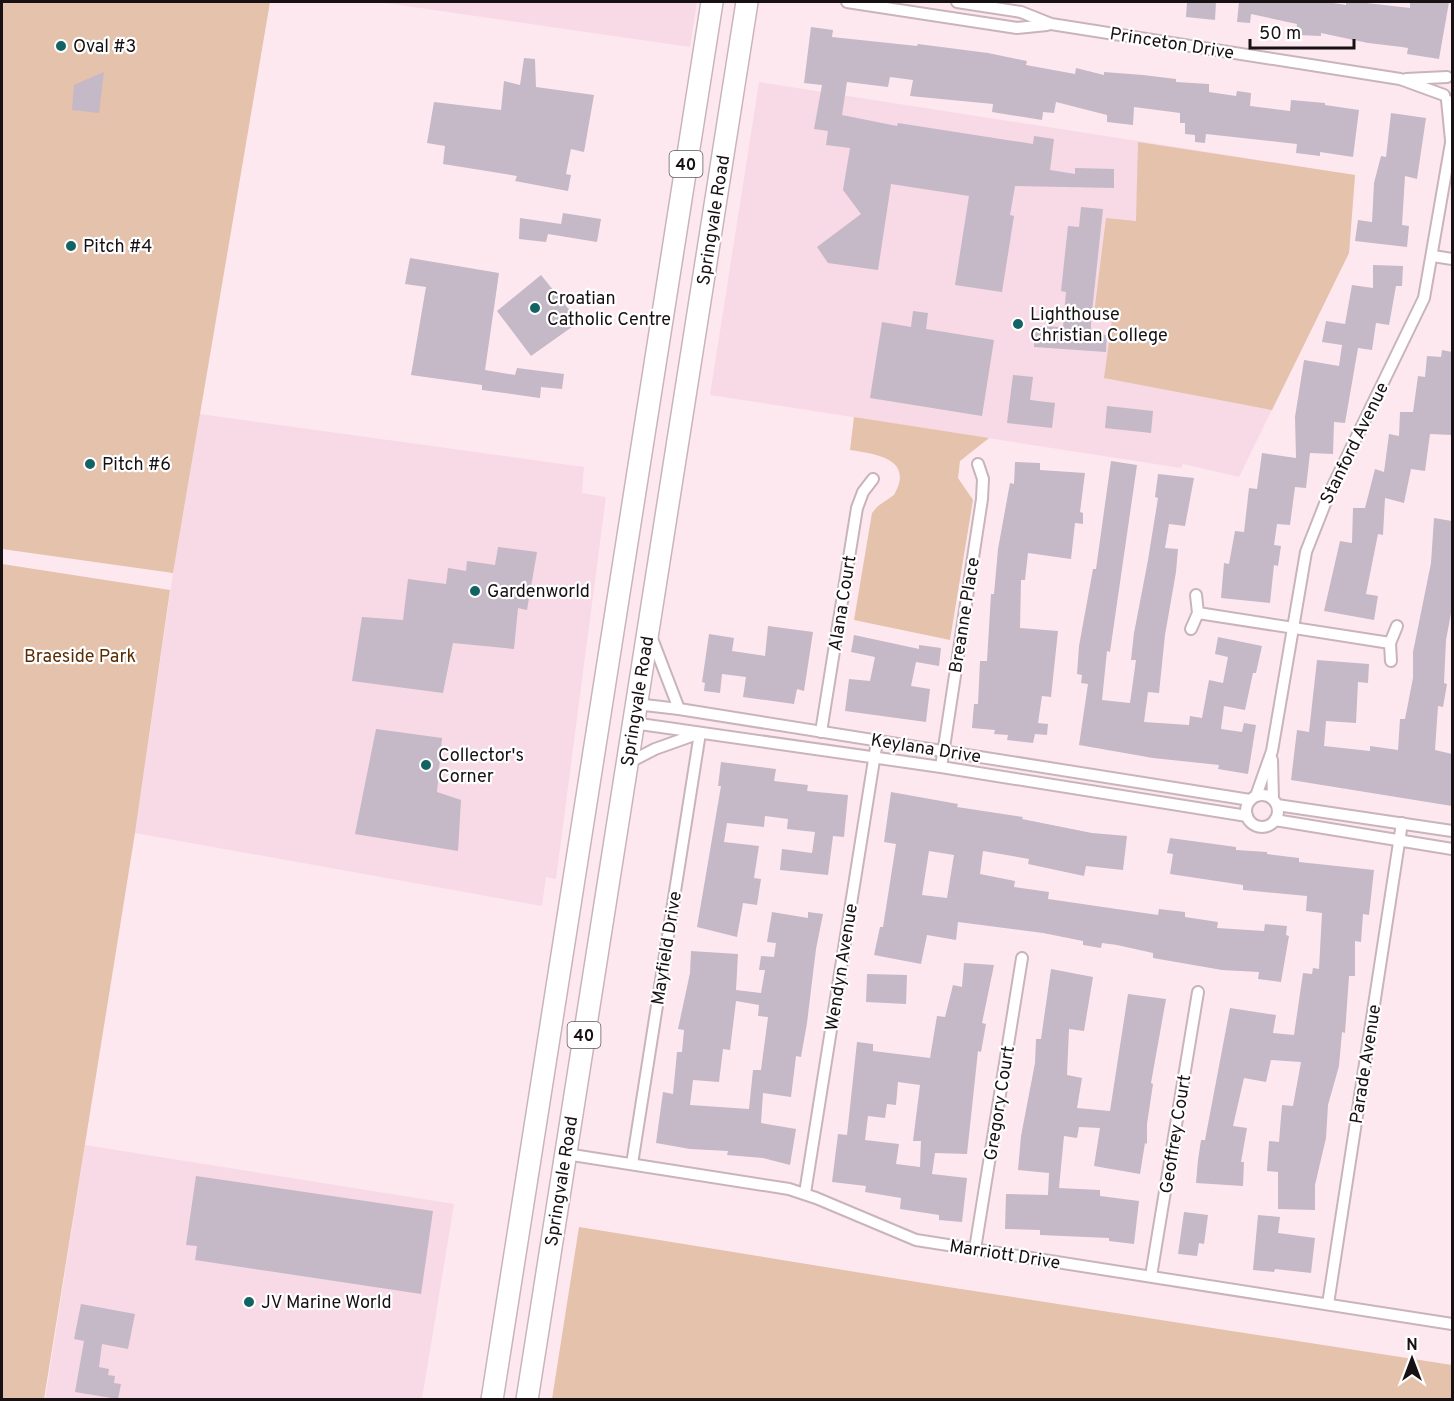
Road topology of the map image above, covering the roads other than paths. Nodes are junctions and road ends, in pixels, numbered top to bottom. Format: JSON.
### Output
{"nodes":[{"id":1,"x":712,"y":2,"type":"edge"},
{"id":2,"x":747,"y":2,"type":"edge"},
{"id":3,"x":848,"y":2,"type":"edge"},
{"id":4,"x":957,"y":2,"type":"edge"},
{"id":5,"x":1051,"y":24,"type":"junction"},
{"id":6,"x":1450,"y":75,"type":"edge"},
{"id":7,"x":1400,"y":79,"type":"junction"},
{"id":8,"x":1448,"y":99,"type":"edge"},
{"id":9,"x":1452,"y":139,"type":"edge"},
{"id":10,"x":1433,"y":256,"type":"junction"},
{"id":11,"x":1452,"y":259,"type":"edge"},
{"id":12,"x":978,"y":465,"type":"dead end"},
{"id":13,"x":873,"y":478,"type":"dead end"},
{"id":14,"x":1196,"y":595,"type":"dead end"},
{"id":15,"x":1198,"y":613,"type":"junction"},
{"id":16,"x":1397,"y":626,"type":"dead end"},
{"id":17,"x":1292,"y":628,"type":"junction"},
{"id":18,"x":1191,"y":629,"type":"dead end"},
{"id":19,"x":648,"y":630,"type":"junction"},
{"id":20,"x":1390,"y":643,"type":"junction"},
{"id":21,"x":1391,"y":661,"type":"dead end"},
{"id":22,"x":601,"y":709,"type":"junction"},
{"id":23,"x":679,"y":709,"type":"junction"},
{"id":24,"x":634,"y":713,"type":"junction"},
{"id":25,"x":700,"y":732,"type":"junction"},
{"id":26,"x":821,"y":732,"type":"junction"},
{"id":27,"x":877,"y":741,"type":"junction"},
{"id":28,"x":944,"y":750,"type":"junction"},
{"id":29,"x":1272,"y":750,"type":"junction"},
{"id":30,"x":875,"y":758,"type":"junction"},
{"id":31,"x":628,"y":764,"type":"junction"},
{"id":32,"x":941,"y":767,"type":"junction"},
{"id":33,"x":1253,"y":798,"type":"junction"},
{"id":34,"x":1275,"y":802,"type":"junction"},
{"id":35,"x":1247,"y":816,"type":"junction"},
{"id":36,"x":1275,"y":820,"type":"junction"},
{"id":37,"x":1402,"y":823,"type":"junction"},
{"id":38,"x":1452,"y":831,"type":"edge"},
{"id":39,"x":1400,"y":840,"type":"junction"},
{"id":40,"x":1452,"y":849,"type":"edge"},
{"id":41,"x":1022,"y":958,"type":"dead end"},
{"id":42,"x":1198,"y":993,"type":"dead end"},
{"id":43,"x":566,"y":1154,"type":"junction"},
{"id":44,"x":632,"y":1164,"type":"junction"},
{"id":45,"x":805,"y":1193,"type":"junction"},
{"id":46,"x":975,"y":1249,"type":"junction"},
{"id":47,"x":1151,"y":1276,"type":"junction"},
{"id":48,"x":1328,"y":1304,"type":"junction"},
{"id":49,"x":1452,"y":1324,"type":"edge"},
{"id":50,"x":492,"y":1400,"type":"edge"},
{"id":51,"x":527,"y":1400,"type":"edge"}],
"edges":[{"from":1,"to":22,"type":"highway","name":"Springvale Road","number":"40"},
{"from":2,"to":19,"type":"highway","name":"Springvale Road","number":"40"},
{"from":3,"to":5,"type":"street","name":"Princeton Drive"},
{"from":4,"to":5,"type":"street","name":"Princeton Drive"},
{"from":5,"to":7,"type":"street","name":"Princeton Drive"},
{"from":6,"to":7,"type":"street","name":"Princeton Drive"},
{"from":6,"to":8,"type":"street","name":"Stanford Avenue"},
{"from":7,"to":8,"type":"street","name":"Princeton Drive"},
{"from":8,"to":9,"type":"street","name":"Stanford Avenue"},
{"from":9,"to":10,"type":"street","name":"Stanford Avenue"},
{"from":10,"to":11,"type":"street"},
{"from":10,"to":17,"type":"street","name":"Stanford Avenue"},
{"from":12,"to":28,"type":"street","name":"Breanne Place"},
{"from":13,"to":26,"type":"street","name":"Alana Court"},
{"from":14,"to":15,"type":"street"},
{"from":15,"to":17,"type":"street"},
{"from":15,"to":18,"type":"street"},
{"from":16,"to":20,"type":"street"},
{"from":17,"to":20,"type":"street"},
{"from":17,"to":29,"type":"street","name":"Stanford Avenue"},
{"from":19,"to":23,"type":"street"},
{"from":19,"to":24,"type":"highway","name":"Springvale Road","number":"40"},
{"from":20,"to":21,"type":"street"},
{"from":22,"to":24,"type":"highway","name":"Keylana Drive"},
{"from":22,"to":50,"type":"highway","name":"Springvale Road","number":"40"},
{"from":23,"to":24,"type":"street","name":"Keylana Drive"},
{"from":23,"to":26,"type":"street","name":"Keylana Drive"},
{"from":24,"to":25,"type":"street","name":"Keylana Drive"},
{"from":24,"to":31,"type":"highway","name":"Springvale Road","number":"40"},
{"from":25,"to":30,"type":"street","name":"Keylana Drive"},
{"from":25,"to":31,"type":"street"},
{"from":25,"to":44,"type":"street","name":"Mayfield Drive"},
{"from":26,"to":27,"type":"street","name":"Keylana Drive"},
{"from":27,"to":28,"type":"street","name":"Keylana Drive"},
{"from":27,"to":30,"type":"street","name":"Wendyn Avenue"},
{"from":28,"to":32,"type":"street","name":"Breanne Place"},
{"from":28,"to":33,"type":"street","name":"Keylana Drive"},
{"from":29,"to":33,"type":"street","name":"Stanford Avenue"},
{"from":29,"to":34,"type":"street","name":"Stanford Avenue"},
{"from":30,"to":32,"type":"street","name":"Keylana Drive"},
{"from":30,"to":45,"type":"street","name":"Wendyn Avenue"},
{"from":31,"to":43,"type":"highway","name":"Springvale Road","number":"40"},
{"from":32,"to":35,"type":"street","name":"Keylana Drive"},
{"from":33,"to":34,"type":"street"},
{"from":33,"to":35,"type":"street"},
{"from":34,"to":36,"type":"street"},
{"from":34,"to":37,"type":"street"},
{"from":35,"to":36,"type":"street"},
{"from":36,"to":39,"type":"street"},
{"from":37,"to":38,"type":"street"},
{"from":37,"to":39,"type":"street","name":"Parade Avenue"},
{"from":39,"to":40,"type":"street"},
{"from":39,"to":48,"type":"street","name":"Parade Avenue"},
{"from":41,"to":46,"type":"street","name":"Gregory Court"},
{"from":42,"to":47,"type":"street","name":"Geoffrey Court"},
{"from":43,"to":44,"type":"street","name":"Marriott Drive"},
{"from":43,"to":51,"type":"highway","name":"Springvale Road","number":"40"},
{"from":44,"to":45,"type":"street","name":"Marriott Drive"},
{"from":45,"to":46,"type":"street","name":"Marriott Drive"},
{"from":46,"to":47,"type":"street","name":"Marriott Drive"},
{"from":47,"to":48,"type":"street","name":"Marriott Drive"},
{"from":48,"to":49,"type":"street","name":"Marriott Drive"}]}
